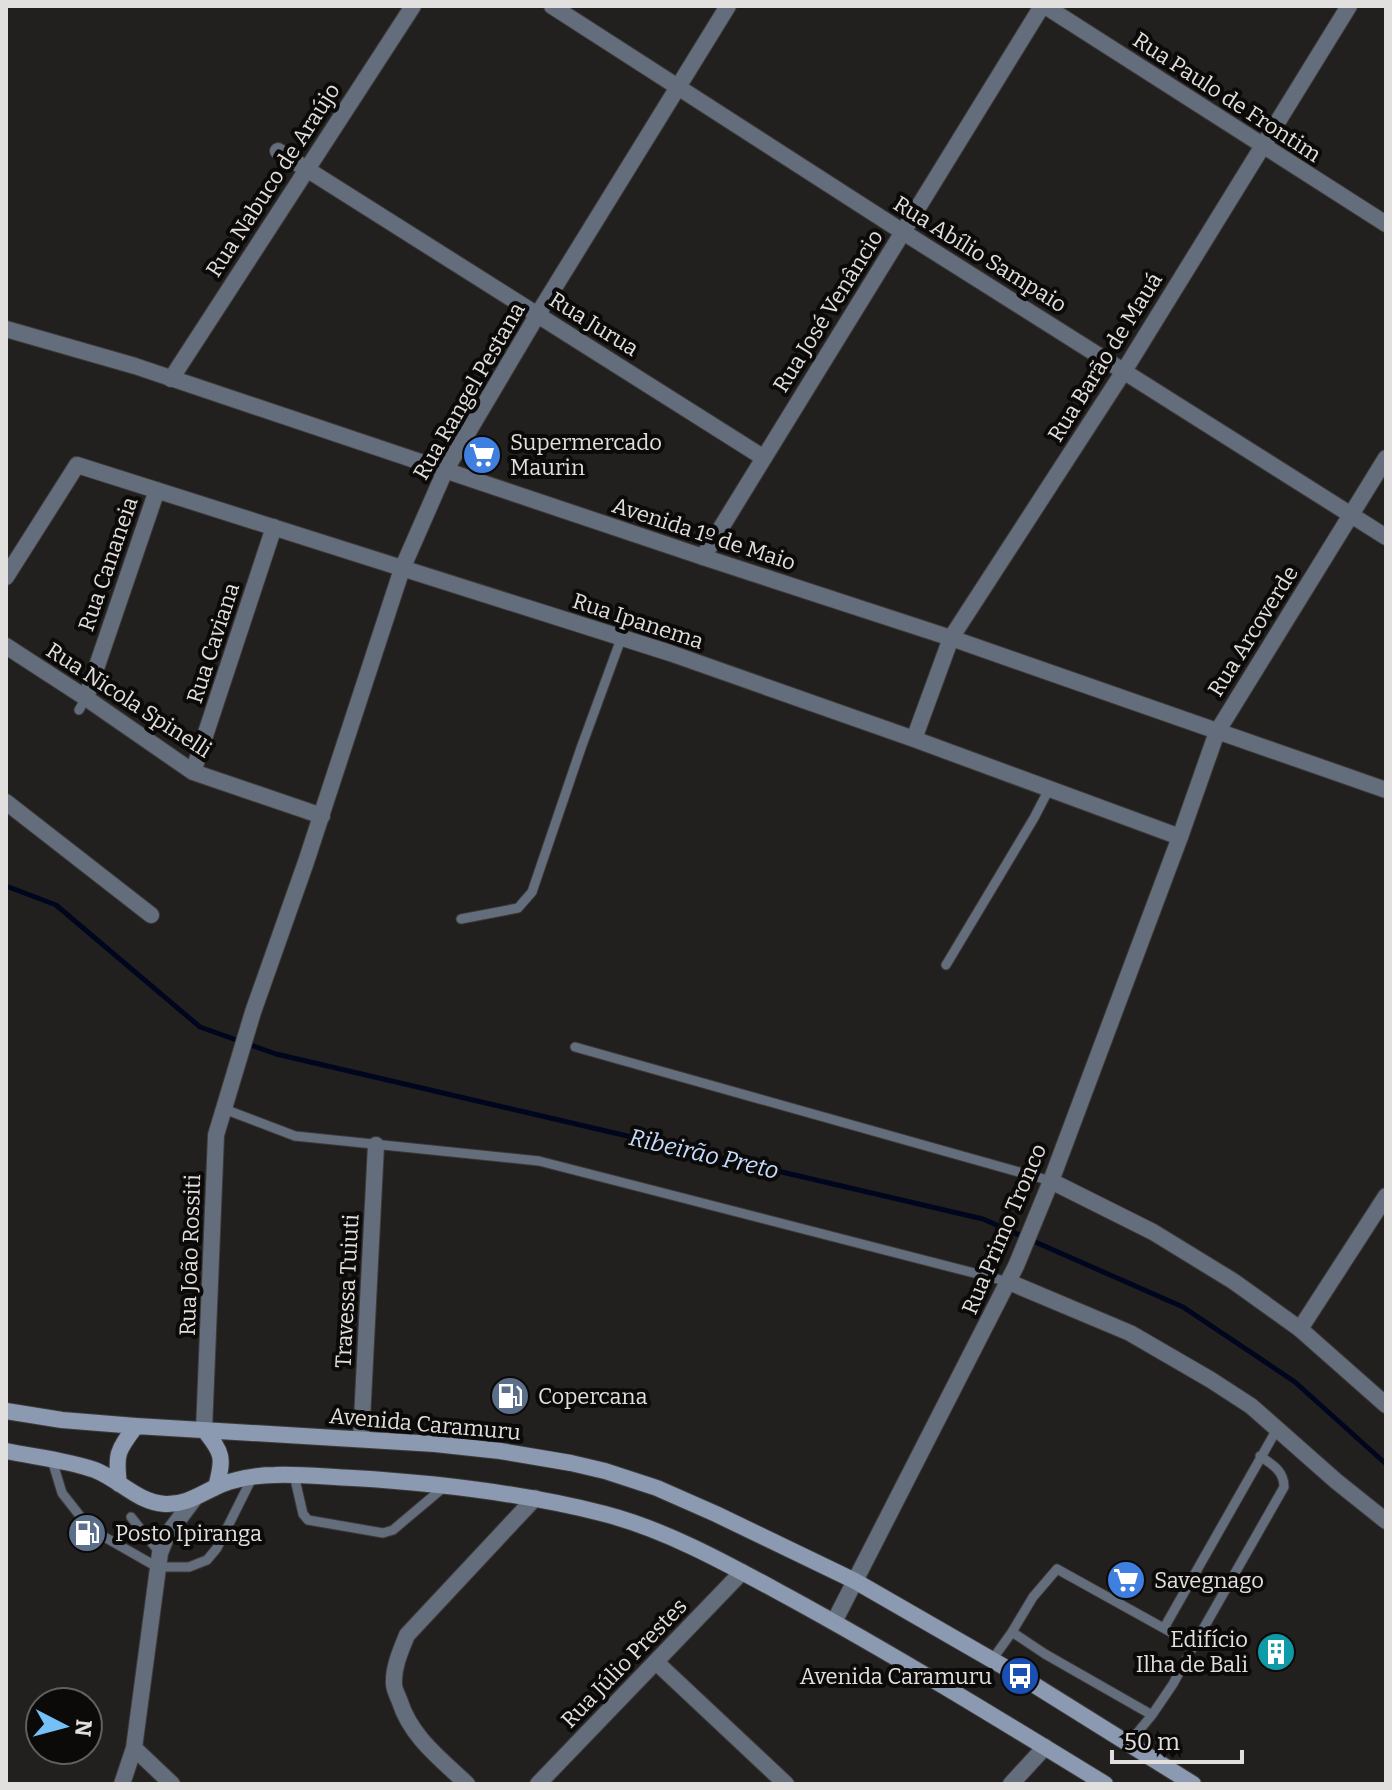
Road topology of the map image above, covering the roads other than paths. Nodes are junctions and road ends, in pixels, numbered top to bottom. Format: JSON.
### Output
{"nodes":[{"id":1,"x":413,"y":6,"type":"edge"},
{"id":2,"x":552,"y":6,"type":"edge"},
{"id":3,"x":728,"y":6,"type":"edge"},
{"id":4,"x":1043,"y":6,"type":"edge"},
{"id":5,"x":1349,"y":6,"type":"edge"},
{"id":6,"x":678,"y":87,"type":"junction"},
{"id":7,"x":1264,"y":146,"type":"junction"},
{"id":8,"x":278,"y":151,"type":"dead end"},
{"id":9,"x":306,"y":169,"type":"junction"},
{"id":10,"x":1386,"y":224,"type":"edge"},
{"id":11,"x":903,"y":232,"type":"junction"},
{"id":12,"x":538,"y":314,"type":"junction"},
{"id":13,"x":6,"y":329,"type":"edge"},
{"id":14,"x":1124,"y":371,"type":"junction"},
{"id":15,"x":171,"y":379,"type":"junction"},
{"id":16,"x":764,"y":458,"type":"junction"},
{"id":17,"x":1386,"y":458,"type":"edge"},
{"id":18,"x":445,"y":471,"type":"junction"},
{"id":19,"x":157,"y":490,"type":"junction"},
{"id":20,"x":1351,"y":515,"type":"junction"},
{"id":21,"x":274,"y":527,"type":"junction"},
{"id":22,"x":1386,"y":537,"type":"edge"},
{"id":23,"x":703,"y":557,"type":"junction"},
{"id":24,"x":402,"y":569,"type":"junction"},
{"id":25,"x":6,"y":577,"type":"edge"},
{"id":26,"x":951,"y":638,"type":"junction"},
{"id":27,"x":621,"y":639,"type":"junction"},
{"id":28,"x":6,"y":646,"type":"edge"},
{"id":29,"x":82,"y":704,"type":"junction"},
{"id":30,"x":1217,"y":732,"type":"junction"},
{"id":31,"x":914,"y":739,"type":"junction"},
{"id":32,"x":193,"y":772,"type":"junction"},
{"id":33,"x":1049,"y":789,"type":"junction"},
{"id":34,"x":1386,"y":790,"type":"edge"},
{"id":35,"x":6,"y":802,"type":"edge"},
{"id":36,"x":322,"y":816,"type":"junction"},
{"id":37,"x":1180,"y":837,"type":"junction"},
{"id":38,"x":151,"y":915,"type":"dead end"},
{"id":39,"x":461,"y":919,"type":"dead end"},
{"id":40,"x":946,"y":965,"type":"dead end"},
{"id":41,"x":575,"y":1047,"type":"dead end"},
{"id":42,"x":231,"y":1083,"type":"joint"},
{"id":43,"x":224,"y":1109,"type":"junction"},
{"id":44,"x":376,"y":1145,"type":"junction"},
{"id":45,"x":1051,"y":1181,"type":"junction"},
{"id":46,"x":1386,"y":1196,"type":"edge"},
{"id":47,"x":1009,"y":1282,"type":"junction"},
{"id":48,"x":1300,"y":1329,"type":"junction"},
{"id":49,"x":1386,"y":1405,"type":"edge"},
{"id":50,"x":6,"y":1411,"type":"edge"},
{"id":51,"x":136,"y":1426,"type":"junction"},
{"id":52,"x":1277,"y":1429,"type":"junction"},
{"id":53,"x":204,"y":1430,"type":"junction"},
{"id":54,"x":361,"y":1439,"type":"junction"},
{"id":55,"x":6,"y":1451,"type":"edge"},
{"id":56,"x":1260,"y":1456,"type":"junction"},
{"id":57,"x":52,"y":1460,"type":"junction"},
{"id":58,"x":294,"y":1475,"type":"junction"},
{"id":59,"x":253,"y":1476,"type":"junction"},
{"id":60,"x":119,"y":1484,"type":"junction"},
{"id":61,"x":445,"y":1486,"type":"junction"},
{"id":62,"x":216,"y":1487,"type":"junction"},
{"id":63,"x":535,"y":1498,"type":"junction"},
{"id":64,"x":194,"y":1499,"type":"junction"},
{"id":65,"x":131,"y":1517,"type":"dead end"},
{"id":66,"x":1386,"y":1521,"type":"edge"},
{"id":67,"x":158,"y":1560,"type":"junction"},
{"id":68,"x":742,"y":1572,"type":"junction"},
{"id":69,"x":855,"y":1581,"type":"junction"},
{"id":70,"x":834,"y":1622,"type":"junction"},
{"id":71,"x":1164,"y":1628,"type":"junction"},
{"id":72,"x":1012,"y":1632,"type":"junction"},
{"id":73,"x":1194,"y":1645,"type":"junction"},
{"id":74,"x":992,"y":1660,"type":"junction"},
{"id":75,"x":656,"y":1662,"type":"junction"},
{"id":76,"x":1152,"y":1715,"type":"junction"},
{"id":77,"x":1128,"y":1744,"type":"junction"},
{"id":78,"x":1045,"y":1747,"type":"junction"},
{"id":79,"x":134,"y":1748,"type":"junction"},
{"id":80,"x":122,"y":1784,"type":"edge"},
{"id":81,"x":172,"y":1784,"type":"edge"},
{"id":82,"x":467,"y":1784,"type":"edge"},
{"id":83,"x":538,"y":1784,"type":"edge"},
{"id":84,"x":786,"y":1784,"type":"edge"},
{"id":85,"x":1011,"y":1784,"type":"edge"},
{"id":86,"x":1105,"y":1784,"type":"edge"},
{"id":87,"x":1193,"y":1784,"type":"edge"}],
"edges":[{"from":1,"to":9,"type":"street","name":"Rua Nabuco de Araújo"},
{"from":2,"to":6,"type":"street","name":"Rua Abílio Sampaio"},
{"from":3,"to":6,"type":"street","name":"Rua Rangel Pestana"},
{"from":4,"to":7,"type":"street","name":"Rua Paulo de Frontim"},
{"from":4,"to":11,"type":"street","name":"Rua José Venâncio"},
{"from":5,"to":7,"type":"street","name":"Rua Barão de Mauá"},
{"from":6,"to":11,"type":"street","name":"Rua Abílio Sampaio"},
{"from":6,"to":12,"type":"street","name":"Rua Rangel Pestana"},
{"from":7,"to":10,"type":"street","name":"Rua Paulo de Frontim"},
{"from":7,"to":14,"type":"street","name":"Rua Barão de Mauá"},
{"from":8,"to":9,"type":"street","name":"Rua Jurua"},
{"from":9,"to":12,"type":"street","name":"Rua Jurua"},
{"from":9,"to":15,"type":"street","name":"Rua Nabuco de Araújo"},
{"from":11,"to":14,"type":"street","name":"Rua Abílio Sampaio"},
{"from":11,"to":16,"type":"street","name":"Rua José Venâncio"},
{"from":12,"to":16,"type":"street","name":"Rua Jurua"},
{"from":12,"to":18,"type":"street","name":"Rua Rangel Pestana"},
{"from":13,"to":15,"type":"street","name":"Avenida 1º de Maio"},
{"from":14,"to":20,"type":"street","name":"Rua Abílio Sampaio"},
{"from":14,"to":26,"type":"street","name":"Rua Barão de Mauá"},
{"from":15,"to":18,"type":"street","name":"Avenida 1º de Maio"},
{"from":16,"to":23,"type":"street","name":"Rua José Venâncio"},
{"from":17,"to":20,"type":"street","name":"Rua Arcoverde"},
{"from":18,"to":23,"type":"street","name":"Avenida 1º de Maio"},
{"from":18,"to":24,"type":"street","name":"Rua Rangel Pestana"},
{"from":19,"to":21,"type":"street","name":"Rua Ipanema"},
{"from":19,"to":25,"type":"street","name":"Rua Ipanema"},
{"from":19,"to":29,"type":"street","name":"Rua Cananeia"},
{"from":20,"to":22,"type":"street","name":"Rua Abílio Sampaio"},
{"from":20,"to":30,"type":"street","name":"Rua Arcoverde"},
{"from":21,"to":24,"type":"street","name":"Rua Ipanema"},
{"from":21,"to":32,"type":"street","name":"Rua Caviana"},
{"from":23,"to":26,"type":"street","name":"Avenida 1º de Maio"},
{"from":24,"to":27,"type":"street","name":"Rua Ipanema"},
{"from":24,"to":36,"type":"street","name":"Rua Rangel Pestana"},
{"from":26,"to":30,"type":"street","name":"Avenida 1º de Maio"},
{"from":26,"to":31,"type":"street","name":"Rua Barão de Mauá"},
{"from":27,"to":31,"type":"street","name":"Rua Ipanema"},
{"from":27,"to":39,"type":"lane"},
{"from":28,"to":29,"type":"street","name":"Rua Nicola Spinelli"},
{"from":29,"to":32,"type":"street","name":"Rua Nicola Spinelli"},
{"from":30,"to":34,"type":"street","name":"Avenida 1º de Maio"},
{"from":30,"to":37,"type":"street","name":"Rua Arcoverde"},
{"from":31,"to":33,"type":"street","name":"Rua Ipanema"},
{"from":32,"to":36,"type":"street","name":"Rua Nicola Spinelli"},
{"from":33,"to":37,"type":"street","name":"Rua Ipanema"},
{"from":33,"to":40,"type":"lane"},
{"from":35,"to":38,"type":"street"},
{"from":36,"to":42,"type":"street","name":"Rua Rangel Pestana"},
{"from":37,"to":45,"type":"street","name":"Rua Primo Tronco"},
{"from":41,"to":45,"type":"lane"},
{"from":42,"to":43,"type":"street","name":"Rua João Rossiti"},
{"from":43,"to":44,"type":"lane"},
{"from":43,"to":53,"type":"street","name":"Rua João Rossiti"},
{"from":44,"to":47,"type":"lane"},
{"from":44,"to":54,"type":"street","name":"Travessa Tuiuti"},
{"from":45,"to":47,"type":"street","name":"Rua Primo Tronco"},
{"from":45,"to":48,"type":"street"},
{"from":46,"to":48,"type":"street"},
{"from":47,"to":52,"type":"street"},
{"from":47,"to":69,"type":"street","name":"Rua Primo Tronco"},
{"from":48,"to":49,"type":"street"},
{"from":50,"to":51,"type":"main road","name":"Avenida Caramuru"},
{"from":51,"to":53,"type":"main road","name":"Avenida Caramuru"},
{"from":51,"to":60,"type":"main road"},
{"from":52,"to":56,"type":"lane"},
{"from":52,"to":66,"type":"street"},
{"from":53,"to":54,"type":"main road","name":"Avenida Caramuru"},
{"from":53,"to":62,"type":"main road"},
{"from":54,"to":69,"type":"main road","name":"Avenida Caramuru"},
{"from":55,"to":57,"type":"main road"},
{"from":56,"to":71,"type":"lane"},
{"from":56,"to":73,"type":"lane"},
{"from":57,"to":60,"type":"main road"},
{"from":57,"to":67,"type":"lane"},
{"from":58,"to":59,"type":"main road"},
{"from":58,"to":61,"type":"main road"},
{"from":58,"to":61,"type":"lane"},
{"from":59,"to":62,"type":"main road"},
{"from":59,"to":67,"type":"lane"},
{"from":60,"to":64,"type":"main road"},
{"from":61,"to":63,"type":"main road"},
{"from":62,"to":64,"type":"main road"},
{"from":63,"to":68,"type":"main road"},
{"from":63,"to":82,"type":"street"},
{"from":64,"to":67,"type":"street"},
{"from":65,"to":67,"type":"lane"},
{"from":67,"to":79,"type":"street"},
{"from":68,"to":70,"type":"main road"},
{"from":68,"to":75,"type":"street","name":"Rua Júlio Prestes"},
{"from":69,"to":70,"type":"street","name":"Rua Primo Tronco"},
{"from":69,"to":74,"type":"main road","name":"Avenida Caramuru"},
{"from":70,"to":78,"type":"main road"},
{"from":71,"to":72,"type":"lane"},
{"from":71,"to":73,"type":"lane"},
{"from":72,"to":74,"type":"lane"},
{"from":72,"to":76,"type":"lane"},
{"from":73,"to":76,"type":"lane"},
{"from":74,"to":77,"type":"main road","name":"Avenida Caramuru"},
{"from":75,"to":83,"type":"street","name":"Rua Júlio Prestes"},
{"from":75,"to":84,"type":"street"},
{"from":76,"to":77,"type":"lane"},
{"from":77,"to":87,"type":"main road","name":"Avenida Caramuru"},
{"from":78,"to":85,"type":"street"},
{"from":78,"to":86,"type":"main road"},
{"from":79,"to":80,"type":"street"},
{"from":79,"to":81,"type":"street"}]}
